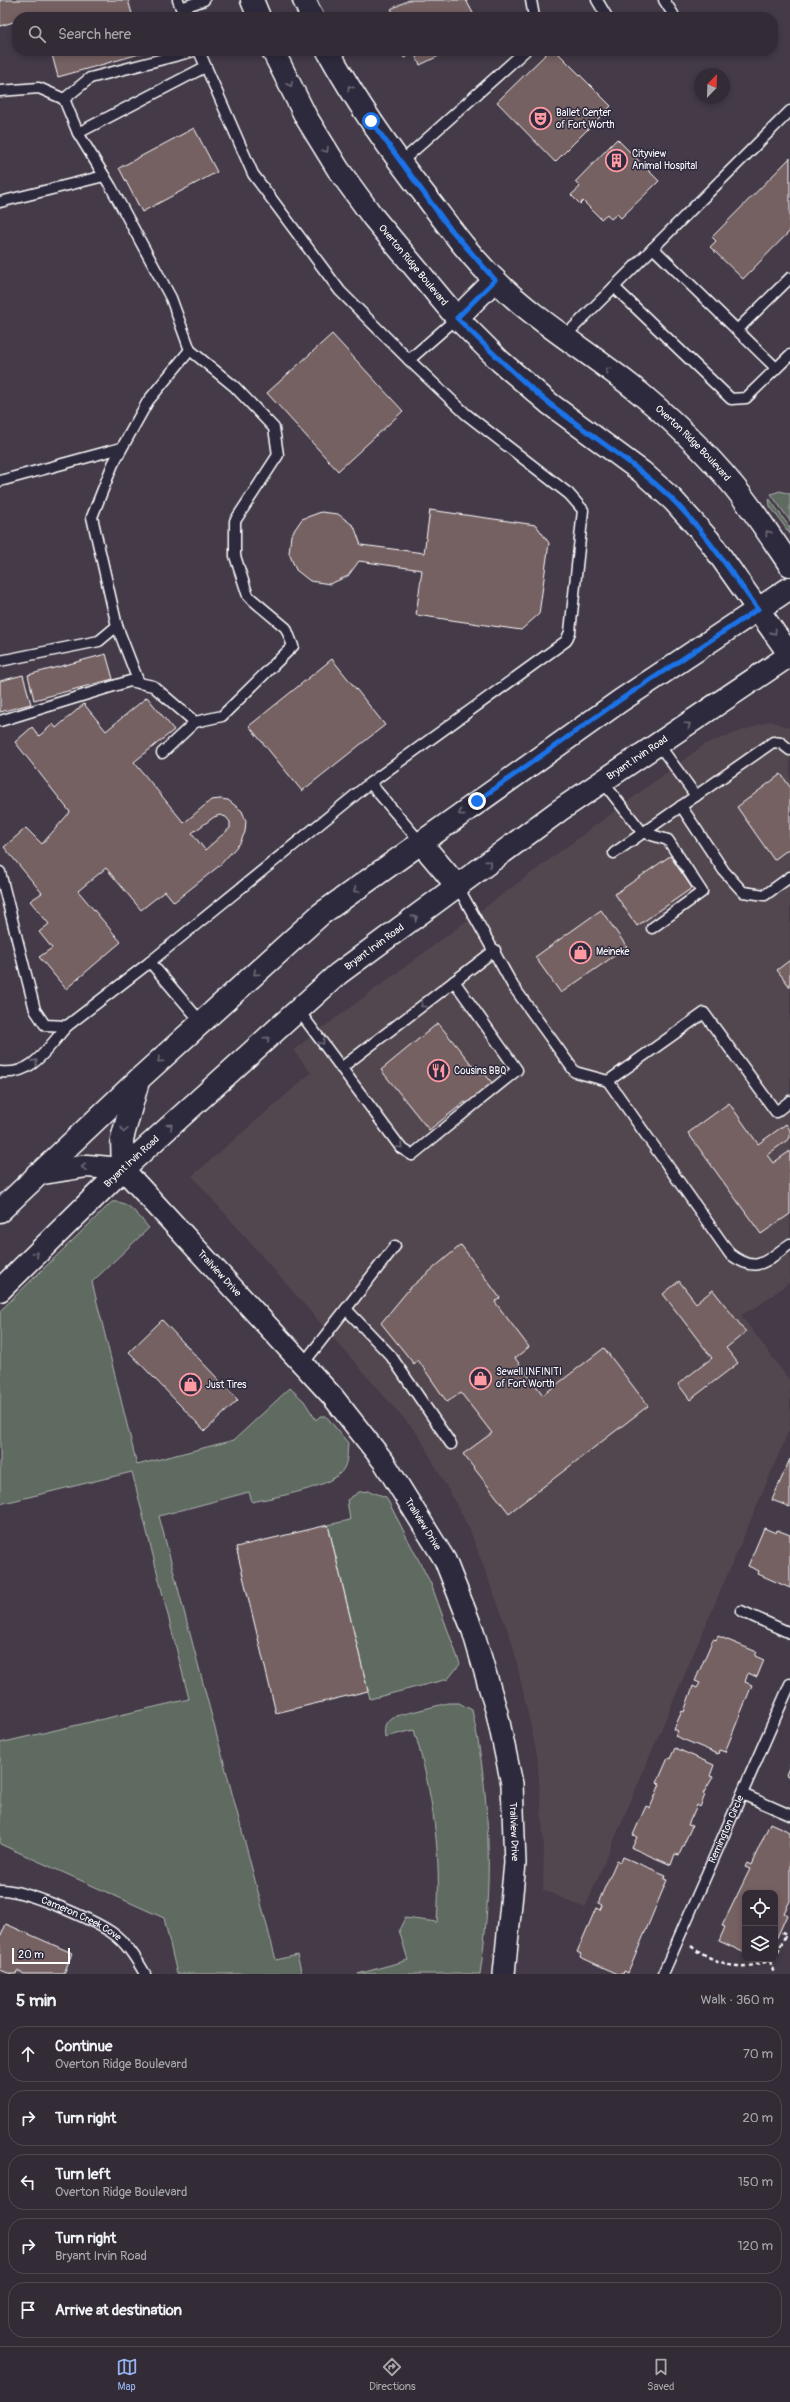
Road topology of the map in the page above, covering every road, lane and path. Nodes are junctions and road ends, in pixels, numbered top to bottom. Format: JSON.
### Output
{"nodes":[{"id":1,"x":204,"y":0,"type":"edge"},
{"id":2,"x":252,"y":0,"type":"edge"},
{"id":3,"x":304,"y":0,"type":"edge"},
{"id":4,"x":531,"y":0,"type":"edge"},
{"id":5,"x":597,"y":0,"type":"edge"},
{"id":6,"x":664,"y":0,"type":"edge"},
{"id":7,"x":181,"y":8,"type":"edge"},
{"id":8,"x":256,"y":12,"type":"edge"},
{"id":9,"x":310,"y":12,"type":"edge"},
{"id":10,"x":533,"y":12,"type":"edge"},
{"id":11,"x":604,"y":12,"type":"edge"},
{"id":12,"x":672,"y":12,"type":"edge"},
{"id":13,"x":175,"y":56,"type":"edge"},
{"id":14,"x":201,"y":56,"type":"edge"},
{"id":15,"x":276,"y":56,"type":"edge"},
{"id":16,"x":331,"y":56,"type":"edge"},
{"id":17,"x":519,"y":56,"type":"edge"},
{"id":18,"x":205,"y":67,"type":"junction"},
{"id":19,"x":0,"y":91,"type":"edge"},
{"id":20,"x":64,"y":99,"type":"junction"},
{"id":21,"x":790,"y":111,"type":"edge"},
{"id":22,"x":78,"y":133,"type":"junction"},
{"id":23,"x":400,"y":163,"type":"junction"},
{"id":24,"x":104,"y":176,"type":"junction"},
{"id":25,"x":0,"y":202,"type":"edge"},
{"id":26,"x":653,"y":248,"type":"junction"},
{"id":27,"x":790,"y":278,"type":"edge"},
{"id":28,"x":495,"y":280,"type":"junction"},
{"id":29,"x":614,"y":287,"type":"junction"},
{"id":30,"x":457,"y":318,"type":"junction"},
{"id":31,"x":737,"y":330,"type":"junction"},
{"id":32,"x":563,"y":338,"type":"junction"},
{"id":33,"x":190,"y":350,"type":"junction"},
{"id":34,"x":790,"y":355,"type":"edge"},
{"id":35,"x":409,"y":360,"type":"junction"},
{"id":36,"x":776,"y":368,"type":"junction"},
{"id":37,"x":122,"y":448,"type":"junction"},
{"id":38,"x":0,"y":481,"type":"edge"},
{"id":39,"x":790,"y":565,"type":"edge"},
{"id":40,"x":790,"y":588,"type":"edge"},
{"id":41,"x":758,"y":609,"type":"junction"},
{"id":42,"x":116,"y":626,"type":"junction"},
{"id":43,"x":790,"y":655,"type":"edge"},
{"id":44,"x":0,"y":661,"type":"edge"},
{"id":45,"x":139,"y":683,"type":"junction"},
{"id":46,"x":0,"y":721,"type":"edge"},
{"id":47,"x":195,"y":722,"type":"junction"},
{"id":48,"x":658,"y":744,"type":"junction"},
{"id":49,"x":790,"y":750,"type":"edge"},
{"id":50,"x":162,"y":753,"type":"dead end"},
{"id":51,"x":603,"y":782,"type":"junction"},
{"id":52,"x":370,"y":783,"type":"junction"},
{"id":53,"x":696,"y":796,"type":"junction"},
{"id":54,"x":681,"y":806,"type":"junction"},
{"id":55,"x":642,"y":832,"type":"junction"},
{"id":56,"x":421,"y":842,"type":"junction"},
{"id":57,"x":614,"y":853,"type":"dead end"},
{"id":58,"x":790,"y":877,"type":"edge"},
{"id":59,"x":1,"y":879,"type":"edge"},
{"id":60,"x":458,"y":887,"type":"junction"},
{"id":61,"x":652,"y":928,"type":"dead end"},
{"id":62,"x":494,"y":950,"type":"junction"},
{"id":63,"x":150,"y":962,"type":"junction"},
{"id":64,"x":454,"y":981,"type":"junction"},
{"id":65,"x":299,"y":1011,"type":"junction"},
{"id":66,"x":201,"y":1022,"type":"junction"},
{"id":67,"x":67,"y":1026,"type":"junction"},
{"id":68,"x":341,"y":1068,"type":"junction"},
{"id":69,"x":0,"y":1072,"type":"edge"},
{"id":70,"x":138,"y":1080,"type":"junction"},
{"id":71,"x":608,"y":1081,"type":"junction"},
{"id":72,"x":790,"y":1101,"type":"edge"},
{"id":73,"x":123,"y":1169,"type":"junction"},
{"id":74,"x":37,"y":1174,"type":"junction"},
{"id":75,"x":0,"y":1211,"type":"edge"},
{"id":76,"x":790,"y":1244,"type":"edge"},
{"id":77,"x":396,"y":1246,"type":"dead end"},
{"id":78,"x":3,"y":1284,"type":"edge"},
{"id":79,"x":346,"y":1309,"type":"junction"},
{"id":80,"x":303,"y":1364,"type":"junction"},
{"id":81,"x":452,"y":1444,"type":"dead end"},
{"id":82,"x":741,"y":1611,"type":"dead end"},
{"id":83,"x":790,"y":1633,"type":"edge"},
{"id":84,"x":790,"y":1684,"type":"edge"},
{"id":85,"x":742,"y":1794,"type":"junction"},
{"id":86,"x":790,"y":1815,"type":"edge"},
{"id":87,"x":0,"y":1890,"type":"edge"},
{"id":88,"x":780,"y":1931,"type":"dead end"},
{"id":89,"x":680,"y":1937,"type":"junction"},
{"id":90,"x":778,"y":1952,"type":"edge"},
{"id":91,"x":767,"y":1962,"type":"edge"},
{"id":92,"x":770,"y":1962,"type":"edge"},
{"id":93,"x":145,"y":1974,"type":"edge"},
{"id":94,"x":504,"y":1974,"type":"edge"},
{"id":95,"x":663,"y":1974,"type":"edge"},
{"id":96,"x":774,"y":1974,"type":"edge"}],
"edges":[{"from":1,"to":7,"type":"lane"},
{"from":2,"to":8,"type":"main road"},
{"from":3,"to":9,"type":"main road"},
{"from":4,"to":10,"type":"lane"},
{"from":5,"to":11,"type":"lane"},
{"from":6,"to":12,"type":"lane"},
{"from":13,"to":20,"type":"lane"},
{"from":14,"to":18,"type":"lane"},
{"from":15,"to":30,"type":"main road","name":"Overton Ridge Boulevard","one_way":true},
{"from":23,"to":16,"type":"main road","name":"Overton Ridge Boulevard","one_way":true},
{"from":17,"to":23,"type":"lane"},
{"from":18,"to":22,"type":"lane"},
{"from":18,"to":35,"type":"lane"},
{"from":19,"to":20,"type":"lane"},
{"from":20,"to":22,"type":"lane"},
{"from":21,"to":26,"type":"lane"},
{"from":22,"to":24,"type":"lane"},
{"from":23,"to":28,"type":"main road","name":"Overton Ridge Boulevard"},
{"from":24,"to":25,"type":"lane"},
{"from":24,"to":33,"type":"lane"},
{"from":26,"to":29,"type":"lane"},
{"from":26,"to":31,"type":"lane"},
{"from":27,"to":31,"type":"lane"},
{"from":28,"to":30,"type":"main road"},
{"from":28,"to":32,"type":"main road","name":"Overton Ridge Boulevard"},
{"from":29,"to":32,"type":"lane"},
{"from":29,"to":36,"type":"lane"},
{"from":30,"to":35,"type":"lane"},
{"from":30,"to":41,"type":"main road","name":"Overton Ridge Boulevard"},
{"from":31,"to":36,"type":"lane"},
{"from":39,"to":32,"type":"main road","name":"Overton Ridge Boulevard","one_way":true},
{"from":33,"to":37,"type":"lane"},
{"from":33,"to":47,"type":"lane"},
{"from":34,"to":36,"type":"lane"},
{"from":35,"to":52,"type":"lane"},
{"from":37,"to":38,"type":"lane"},
{"from":37,"to":42,"type":"lane"},
{"from":40,"to":41,"type":"main road"},
{"from":41,"to":43,"type":"main road","name":"Overton Ridge Boulevard","one_way":true},
{"from":41,"to":56,"type":"main road","one_way":true},
{"from":42,"to":44,"type":"lane"},
{"from":42,"to":45,"type":"lane"},
{"from":48,"to":43,"type":"main road","name":"Bryant Irvin Road","one_way":true},
{"from":45,"to":46,"type":"lane"},
{"from":45,"to":47,"type":"lane"},
{"from":47,"to":50,"type":"lane"},
{"from":48,"to":51,"type":"main road","name":"Bryant Irvin Road"},
{"from":48,"to":53,"type":"lane"},
{"from":49,"to":53,"type":"lane"},
{"from":51,"to":55,"type":"lane"},
{"from":60,"to":51,"type":"main road","name":"Bryant Irvin Road","one_way":true},
{"from":52,"to":56,"type":"lane"},
{"from":52,"to":63,"type":"lane"},
{"from":53,"to":54,"type":"lane"},
{"from":54,"to":55,"type":"lane"},
{"from":54,"to":58,"type":"lane"},
{"from":55,"to":57,"type":"lane"},
{"from":55,"to":61,"type":"lane"},
{"from":56,"to":60,"type":"main road"},
{"from":56,"to":66,"type":"main road","one_way":true},
{"from":59,"to":67,"type":"lane"},
{"from":60,"to":62,"type":"lane"},
{"from":65,"to":60,"type":"main road","name":"Bryant Irvin Road","one_way":true},
{"from":62,"to":64,"type":"lane"},
{"from":62,"to":71,"type":"lane"},
{"from":63,"to":66,"type":"lane"},
{"from":63,"to":67,"type":"lane"},
{"from":64,"to":68,"type":"lane","one_way":true},
{"from":68,"to":64,"type":"lane","one_way":true},
{"from":65,"to":68,"type":"lane","one_way":true},
{"from":73,"to":65,"type":"main road","name":"Bryant Irvin Road","one_way":true},
{"from":66,"to":70,"type":"main road","one_way":true},
{"from":69,"to":67,"type":"lane","one_way":true},
{"from":70,"to":73,"type":"main road","one_way":true},
{"from":70,"to":74,"type":"main road"},
{"from":71,"to":72,"type":"lane"},
{"from":71,"to":76,"type":"lane"},
{"from":73,"to":74,"type":"main road","one_way":true},
{"from":78,"to":73,"type":"main road","name":"Bryant Irvin Road","one_way":true},
{"from":73,"to":80,"type":"street","name":"Trailview Drive"},
{"from":74,"to":75,"type":"main road"},
{"from":77,"to":79,"type":"lane"},
{"from":79,"to":80,"type":"lane"},
{"from":79,"to":81,"type":"lane"},
{"from":80,"to":94,"type":"street","name":"Trailview Drive"},
{"from":82,"to":83,"type":"lane"},
{"from":84,"to":85,"type":"lane","name":"Remington Circle"},
{"from":85,"to":86,"type":"lane"},
{"from":85,"to":89,"type":"lane","name":"Remington Circle"},
{"from":87,"to":93,"type":"lane","name":"Cameron Creek Cove"},
{"from":88,"to":90,"type":"path"},
{"from":89,"to":91,"type":"path"},
{"from":89,"to":95,"type":"lane","name":"Remington Circle"},
{"from":92,"to":96,"type":"path"}]}
